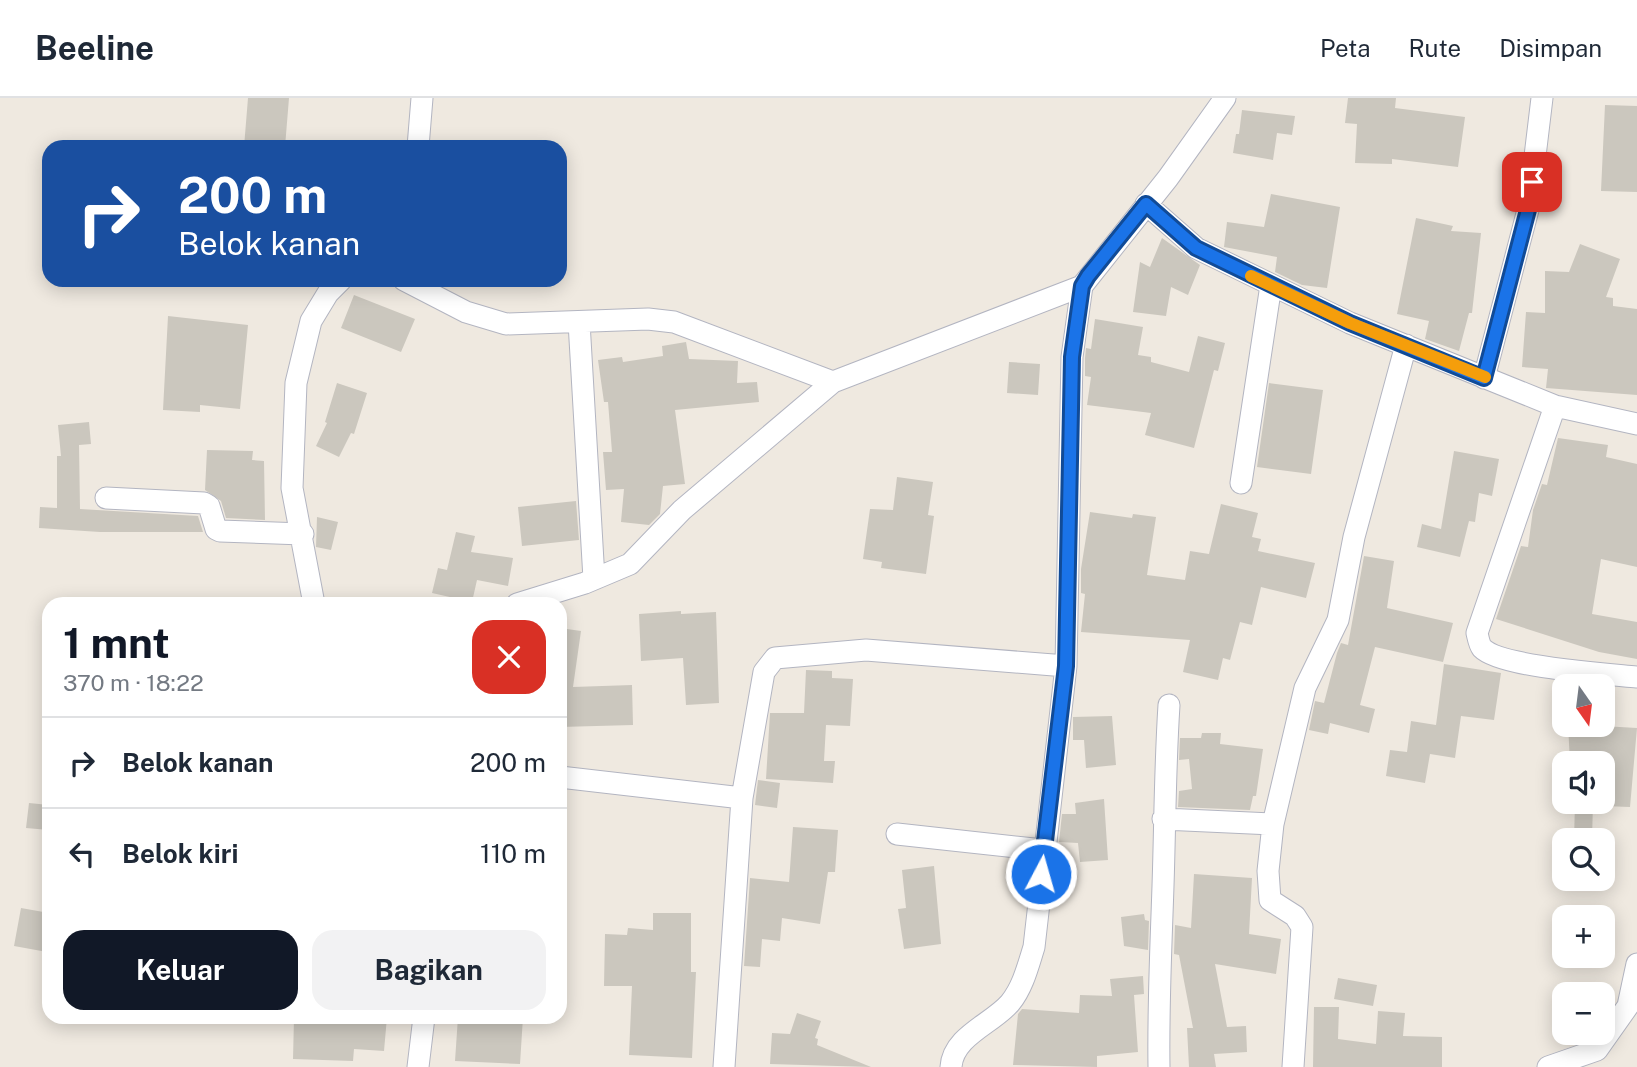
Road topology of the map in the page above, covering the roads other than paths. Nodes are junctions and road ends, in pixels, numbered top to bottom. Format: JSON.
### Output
{"nodes":[{"id":1,"x":422,"y":98,"type":"edge"},
{"id":2,"x":1225,"y":98,"type":"edge"},
{"id":3,"x":1542,"y":98,"type":"edge"},
{"id":4,"x":419,"y":140,"type":"edge"},
{"id":5,"x":1146,"y":204,"type":"junction"},
{"id":6,"x":1270,"y":285,"type":"junction"},
{"id":7,"x":1082,"y":286,"type":"junction"},
{"id":8,"x":334,"y":287,"type":"edge"},
{"id":9,"x":418,"y":287,"type":"edge"},
{"id":10,"x":579,"y":322,"type":"junction"},
{"id":11,"x":1406,"y":345,"type":"junction"},
{"id":12,"x":1484,"y":378,"type":"junction"},
{"id":13,"x":833,"y":382,"type":"junction"},
{"id":14,"x":1555,"y":406,"type":"junction"},
{"id":15,"x":1637,"y":424,"type":"edge"},
{"id":16,"x":1241,"y":484,"type":"dead end"},
{"id":17,"x":106,"y":498,"type":"dead end"},
{"id":18,"x":303,"y":534,"type":"junction"},
{"id":19,"x":594,"y":579,"type":"junction"},
{"id":20,"x":313,"y":597,"type":"edge"},
{"id":21,"x":539,"y":597,"type":"edge"},
{"id":22,"x":1066,"y":666,"type":"junction"},
{"id":23,"x":1637,"y":677,"type":"edge"},
{"id":24,"x":1169,"y":705,"type":"dead end"},
{"id":25,"x":567,"y":778,"type":"edge"},
{"id":26,"x":742,"y":798,"type":"junction"},
{"id":27,"x":1164,"y":819,"type":"junction"},
{"id":28,"x":1273,"y":824,"type":"junction"},
{"id":29,"x":897,"y":834,"type":"dead end"},
{"id":30,"x":1043,"y":850,"type":"junction"},
{"id":31,"x":1637,"y":964,"type":"edge"},
{"id":32,"x":1628,"y":1006,"type":"junction"},
{"id":33,"x":423,"y":1024,"type":"edge"},
{"id":34,"x":418,"y":1067,"type":"edge"},
{"id":35,"x":724,"y":1067,"type":"edge"},
{"id":36,"x":951,"y":1067,"type":"edge"},
{"id":37,"x":1159,"y":1067,"type":"edge"},
{"id":38,"x":1293,"y":1067,"type":"edge"},
{"id":39,"x":1548,"y":1067,"type":"edge"},
{"id":40,"x":1598,"y":1067,"type":"edge"}],
"edges":[{"from":1,"to":4,"type":"street"},
{"from":2,"to":5,"type":"street"},
{"from":3,"to":12,"type":"street"},
{"from":5,"to":6,"type":"street"},
{"from":5,"to":7,"type":"street"},
{"from":6,"to":11,"type":"street"},
{"from":6,"to":16,"type":"street"},
{"from":7,"to":13,"type":"street"},
{"from":7,"to":22,"type":"street"},
{"from":8,"to":18,"type":"street"},
{"from":9,"to":10,"type":"street"},
{"from":10,"to":13,"type":"street"},
{"from":10,"to":19,"type":"street"},
{"from":11,"to":12,"type":"street"},
{"from":11,"to":28,"type":"street"},
{"from":12,"to":14,"type":"street"},
{"from":13,"to":19,"type":"street"},
{"from":14,"to":15,"type":"street"},
{"from":14,"to":23,"type":"street"},
{"from":17,"to":18,"type":"street"},
{"from":18,"to":20,"type":"street"},
{"from":19,"to":21,"type":"street"},
{"from":22,"to":26,"type":"street"},
{"from":22,"to":30,"type":"street"},
{"from":24,"to":27,"type":"street"},
{"from":25,"to":26,"type":"street"},
{"from":26,"to":35,"type":"street"},
{"from":27,"to":28,"type":"street"},
{"from":27,"to":37,"type":"street"},
{"from":28,"to":38,"type":"street"},
{"from":29,"to":30,"type":"street"},
{"from":30,"to":36,"type":"street"},
{"from":31,"to":32,"type":"street"},
{"from":32,"to":39,"type":"street"},
{"from":32,"to":40,"type":"street"},
{"from":33,"to":34,"type":"street"}]}
